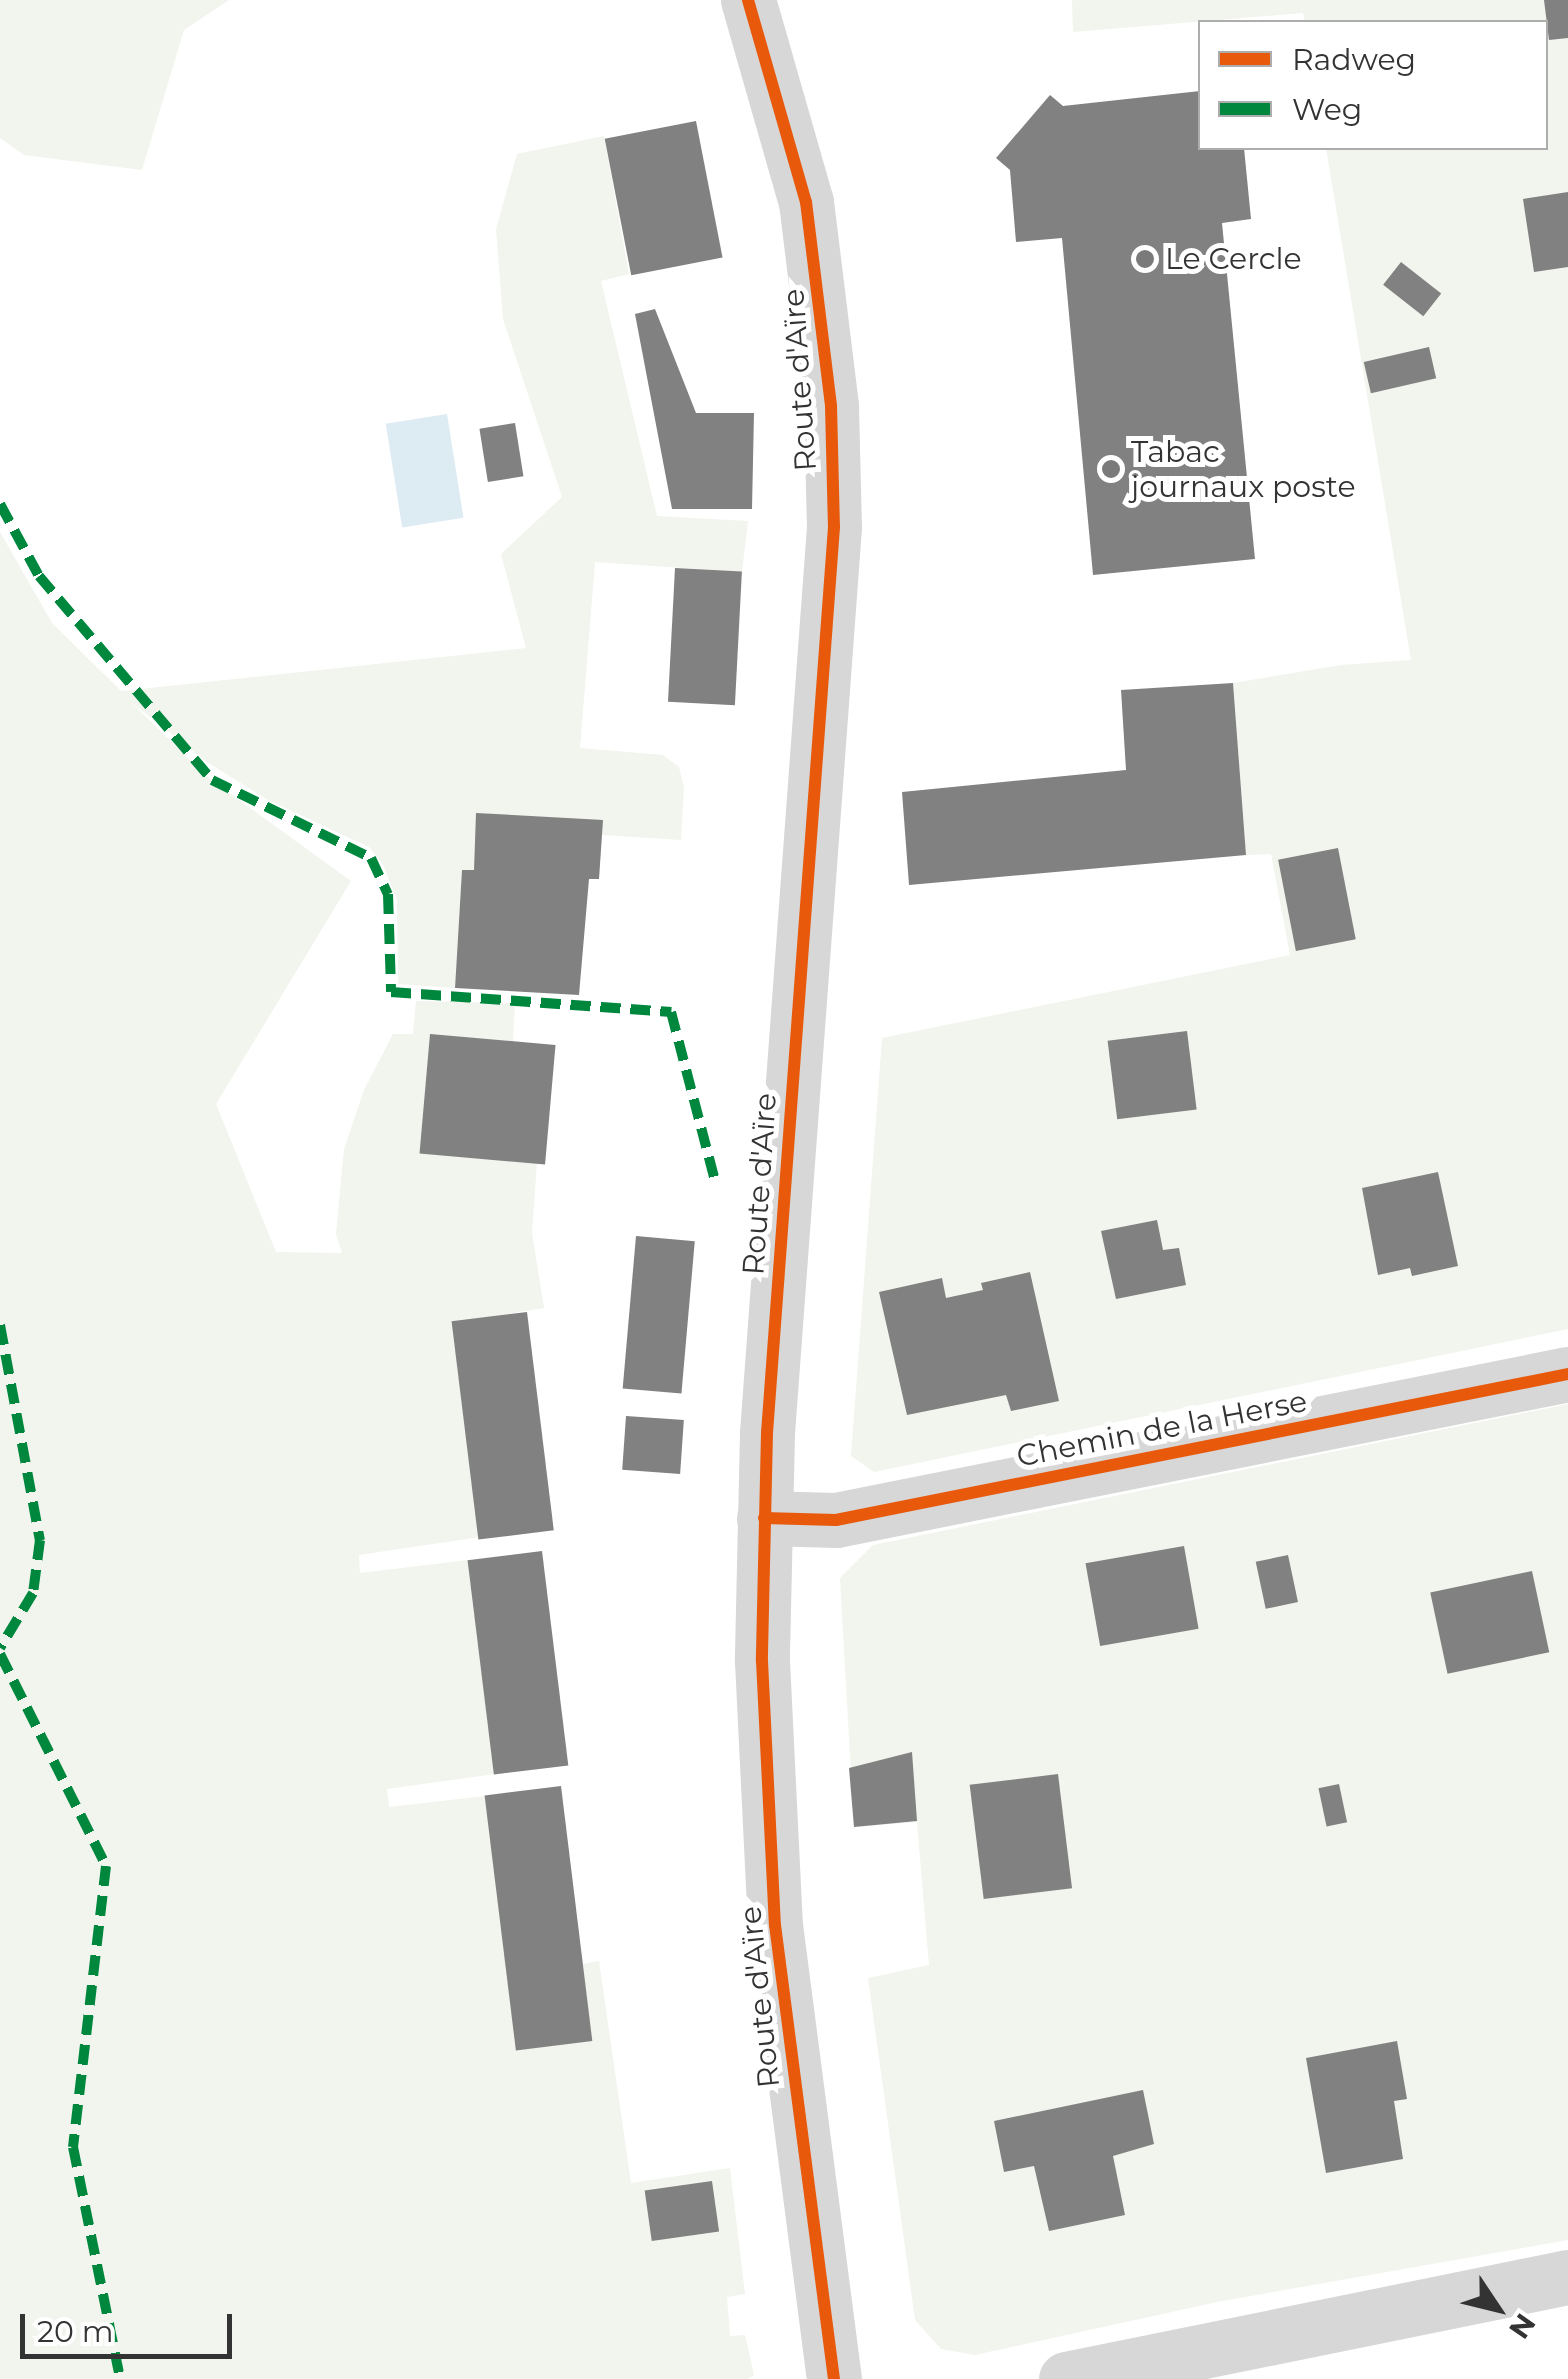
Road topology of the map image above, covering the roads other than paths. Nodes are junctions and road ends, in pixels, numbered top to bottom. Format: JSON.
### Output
{"nodes":[{"id":1,"x":748,"y":0,"type":"edge"},
{"id":2,"x":1568,"y":1374,"type":"edge"},
{"id":3,"x":764,"y":1518,"type":"junction"},
{"id":4,"x":1568,"y":2277,"type":"edge"},
{"id":5,"x":834,"y":2379,"type":"edge"},
{"id":6,"x":1066,"y":2379,"type":"edge"}],
"edges":[{"from":1,"to":3,"type":"street","name":"Route d'Aïre"},
{"from":2,"to":3,"type":"street","name":"Chemin de la Herse"},
{"from":3,"to":5,"type":"street","name":"Route d'Aïre"},
{"from":4,"to":6,"type":"street"}]}
